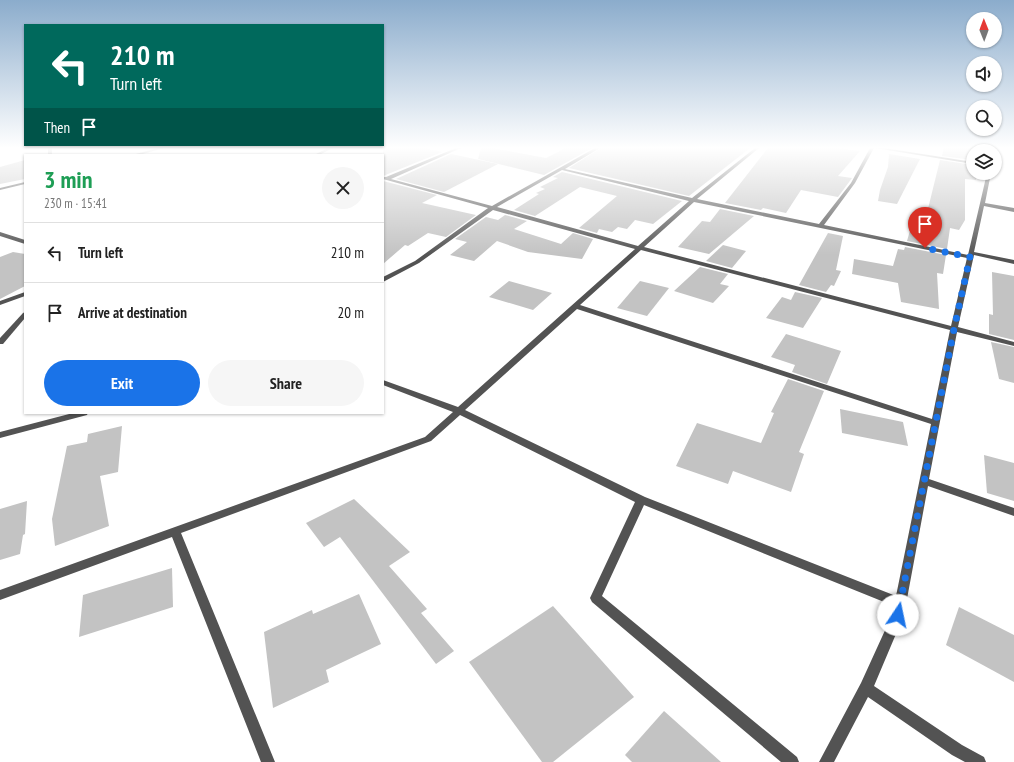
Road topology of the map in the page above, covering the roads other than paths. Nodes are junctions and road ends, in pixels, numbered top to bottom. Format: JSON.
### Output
{"nodes":[{"id":1,"x":23,"y":184,"type":"edge"},
{"id":2,"x":404,"y":184,"type":"edge"},
{"id":3,"x":535,"y":184,"type":"edge"},
{"id":4,"x":623,"y":184,"type":"edge"},
{"id":5,"x":713,"y":184,"type":"edge"},
{"id":6,"x":853,"y":184,"type":"edge"},
{"id":7,"x":987,"y":184,"type":"edge"},
{"id":8,"x":0,"y":189,"type":"edge"},
{"id":9,"x":693,"y":200,"type":"junction"},
{"id":10,"x":982,"y":204,"type":"junction"},
{"id":11,"x":492,"y":208,"type":"junction"},
{"id":12,"x":1014,"y":210,"type":"edge"},
{"id":13,"x":820,"y":226,"type":"junction"},
{"id":14,"x":0,"y":234,"type":"edge"},
{"id":15,"x":24,"y":242,"type":"edge"},
{"id":16,"x":639,"y":248,"type":"junction"},
{"id":17,"x":971,"y":255,"type":"junction"},
{"id":18,"x":1014,"y":262,"type":"edge"},
{"id":19,"x":384,"y":272,"type":"edge"},
{"id":20,"x":391,"y":276,"type":"junction"},
{"id":21,"x":384,"y":280,"type":"edge"},
{"id":22,"x":24,"y":294,"type":"edge"},
{"id":23,"x":0,"y":303,"type":"edge"},
{"id":24,"x":575,"y":306,"type":"junction"},
{"id":25,"x":24,"y":315,"type":"edge"},
{"id":26,"x":954,"y":329,"type":"junction"},
{"id":27,"x":0,"y":342,"type":"edge"},
{"id":28,"x":1014,"y":344,"type":"edge"},
{"id":29,"x":384,"y":382,"type":"edge"},
{"id":30,"x":459,"y":411,"type":"junction"},
{"id":31,"x":80,"y":414,"type":"edge"},
{"id":32,"x":936,"y":423,"type":"junction"},
{"id":33,"x":0,"y":435,"type":"edge"},
{"id":34,"x":924,"y":481,"type":"junction"},
{"id":35,"x":641,"y":500,"type":"junction"},
{"id":36,"x":1014,"y":512,"type":"edge"},
{"id":37,"x":175,"y":531,"type":"junction"},
{"id":38,"x":0,"y":595,"type":"edge"},
{"id":39,"x":900,"y":603,"type":"junction"},
{"id":40,"x":866,"y":688,"type":"junction"},
{"id":41,"x":268,"y":762,"type":"edge"},
{"id":42,"x":792,"y":762,"type":"edge"},
{"id":43,"x":826,"y":762,"type":"edge"},
{"id":44,"x":979,"y":762,"type":"edge"}],
"edges":[{"from":1,"to":8,"type":"street"},
{"from":2,"to":11,"type":"street"},
{"from":3,"to":11,"type":"street"},
{"from":4,"to":9,"type":"street"},
{"from":5,"to":9,"type":"street"},
{"from":6,"to":13,"type":"street"},
{"from":7,"to":10,"type":"street"},
{"from":9,"to":13,"type":"street"},
{"from":9,"to":16,"type":"street"},
{"from":10,"to":12,"type":"street"},
{"from":10,"to":17,"type":"street"},
{"from":11,"to":16,"type":"street"},
{"from":11,"to":20,"type":"street"},
{"from":13,"to":17,"type":"street"},
{"from":14,"to":15,"type":"street"},
{"from":16,"to":24,"type":"street"},
{"from":16,"to":26,"type":"street"},
{"from":17,"to":18,"type":"street"},
{"from":17,"to":26,"type":"street"},
{"from":19,"to":20,"type":"street"},
{"from":20,"to":21,"type":"street"},
{"from":22,"to":23,"type":"street"},
{"from":24,"to":30,"type":"street"},
{"from":24,"to":32,"type":"street"},
{"from":25,"to":27,"type":"street"},
{"from":26,"to":28,"type":"street"},
{"from":26,"to":32,"type":"street"},
{"from":29,"to":30,"type":"street"},
{"from":30,"to":35,"type":"street"},
{"from":30,"to":37,"type":"street"},
{"from":31,"to":33,"type":"street"},
{"from":32,"to":34,"type":"street"},
{"from":34,"to":36,"type":"street"},
{"from":34,"to":39,"type":"street"},
{"from":35,"to":39,"type":"street"},
{"from":35,"to":42,"type":"street"},
{"from":37,"to":38,"type":"street"},
{"from":37,"to":41,"type":"street"},
{"from":39,"to":40,"type":"street"},
{"from":40,"to":43,"type":"street"},
{"from":40,"to":44,"type":"street"}]}
